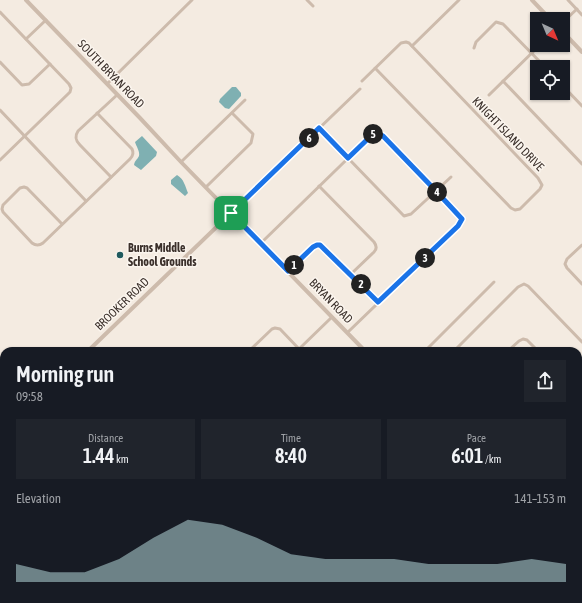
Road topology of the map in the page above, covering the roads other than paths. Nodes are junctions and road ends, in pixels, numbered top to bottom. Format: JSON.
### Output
{"nodes":[{"id":1,"x":26,"y":0,"type":"edge"},
{"id":2,"x":192,"y":0,"type":"edge"},
{"id":3,"x":307,"y":0,"type":"edge"},
{"id":4,"x":459,"y":0,"type":"edge"},
{"id":5,"x":532,"y":0,"type":"edge"},
{"id":6,"x":568,"y":0,"type":"edge"},
{"id":7,"x":313,"y":6,"type":"dead end"},
{"id":8,"x":577,"y":9,"type":"junction"},
{"id":9,"x":0,"y":12,"type":"edge"},
{"id":10,"x":543,"y":12,"type":"edge"},
{"id":11,"x":582,"y":15,"type":"edge"},
{"id":12,"x":570,"y":16,"type":"edge"},
{"id":13,"x":46,"y":20,"type":"junction"},
{"id":14,"x":26,"y":39,"type":"junction"},
{"id":15,"x":570,"y":39,"type":"edge"},
{"id":16,"x":412,"y":46,"type":"junction"},
{"id":17,"x":474,"y":48,"type":"dead end"},
{"id":18,"x":582,"y":52,"type":"edge"},
{"id":19,"x":532,"y":54,"type":"junction"},
{"id":20,"x":538,"y":60,"type":"edge"},
{"id":21,"x":0,"y":62,"type":"edge"},
{"id":22,"x":50,"y":64,"type":"junction"},
{"id":23,"x":375,"y":68,"type":"junction"},
{"id":24,"x":362,"y":81,"type":"dead end"},
{"id":25,"x":503,"y":82,"type":"junction"},
{"id":26,"x":107,"y":84,"type":"junction"},
{"id":27,"x":360,"y":89,"type":"dead end"},
{"id":28,"x":570,"y":93,"type":"edge"},
{"id":29,"x":117,"y":95,"type":"junction"},
{"id":30,"x":489,"y":95,"type":"dead end"},
{"id":31,"x":245,"y":100,"type":"dead end"},
{"id":32,"x":582,"y":106,"type":"edge"},
{"id":33,"x":0,"y":110,"type":"edge"},
{"id":34,"x":97,"y":113,"type":"junction"},
{"id":35,"x":232,"y":113,"type":"junction"},
{"id":36,"x":319,"y":128,"type":"junction"},
{"id":37,"x":25,"y":136,"type":"junction"},
{"id":38,"x":348,"y":158,"type":"junction"},
{"id":39,"x":0,"y":160,"type":"edge"},
{"id":40,"x":181,"y":162,"type":"junction"},
{"id":41,"x":582,"y":164,"type":"edge"},
{"id":42,"x":111,"y":177,"type":"junction"},
{"id":43,"x":451,"y":177,"type":"dead end"},
{"id":44,"x":319,"y":186,"type":"junction"},
{"id":45,"x":206,"y":187,"type":"junction"},
{"id":46,"x":436,"y":191,"type":"junction"},
{"id":47,"x":86,"y":201,"type":"junction"},
{"id":48,"x":231,"y":213,"type":"junction"},
{"id":49,"x":62,"y":224,"type":"junction"},
{"id":50,"x":261,"y":243,"type":"junction"},
{"id":51,"x":582,"y":245,"type":"edge"},
{"id":52,"x":288,"y":271,"type":"junction"},
{"id":53,"x":351,"y":274,"type":"junction"},
{"id":54,"x":494,"y":282,"type":"dead end"},
{"id":55,"x":582,"y":284,"type":"edge"},
{"id":56,"x":378,"y":302,"type":"junction"},
{"id":57,"x":332,"y":316,"type":"junction"},
{"id":58,"x":348,"y":332,"type":"junction"},
{"id":59,"x":582,"y":342,"type":"edge"},
{"id":60,"x":92,"y":347,"type":"edge"},
{"id":61,"x":254,"y":347,"type":"edge"},
{"id":62,"x":297,"y":347,"type":"edge"},
{"id":63,"x":303,"y":347,"type":"edge"},
{"id":64,"x":362,"y":347,"type":"edge"},
{"id":65,"x":429,"y":347,"type":"edge"},
{"id":66,"x":458,"y":347,"type":"edge"},
{"id":67,"x":512,"y":347,"type":"edge"},
{"id":68,"x":534,"y":347,"type":"edge"}],
"edges":[{"from":1,"to":13,"type":"street","name":"SOUTH BRYAN ROAD"},
{"from":2,"to":26,"type":"street"},
{"from":3,"to":7,"type":"street"},
{"from":4,"to":16,"type":"street"},
{"from":5,"to":10,"type":"street"},
{"from":6,"to":8,"type":"street"},
{"from":8,"to":11,"type":"street"},
{"from":8,"to":12,"type":"street"},
{"from":9,"to":14,"type":"street"},
{"from":13,"to":14,"type":"street"},
{"from":13,"to":26,"type":"street","name":"SOUTH BRYAN ROAD"},
{"from":14,"to":22,"type":"street"},
{"from":15,"to":18,"type":"street"},
{"from":16,"to":23,"type":"street"},
{"from":16,"to":23,"type":"street","name":"KNIGHT ISLAND DRIVE"},
{"from":17,"to":19,"type":"street"},
{"from":19,"to":20,"type":"street"},
{"from":19,"to":25,"type":"street"},
{"from":21,"to":22,"type":"street"},
{"from":22,"to":37,"type":"street"},
{"from":23,"to":24,"type":"street"},
{"from":25,"to":30,"type":"street"},
{"from":25,"to":41,"type":"street"},
{"from":26,"to":29,"type":"street","name":"SOUTH BRYAN ROAD"},
{"from":27,"to":36,"type":"street","name":"BROOKER ROAD"},
{"from":28,"to":32,"type":"street"},
{"from":29,"to":34,"type":"street"},
{"from":29,"to":40,"type":"street","name":"SOUTH BRYAN ROAD"},
{"from":31,"to":35,"type":"street"},
{"from":33,"to":37,"type":"street"},
{"from":34,"to":42,"type":"street"},
{"from":34,"to":42,"type":"street"},
{"from":35,"to":40,"type":"street"},
{"from":35,"to":45,"type":"street"},
{"from":36,"to":38,"type":"street"},
{"from":36,"to":48,"type":"street","name":"BROOKER ROAD"},
{"from":37,"to":39,"type":"street"},
{"from":37,"to":47,"type":"street"},
{"from":38,"to":44,"type":"street"},
{"from":38,"to":46,"type":"street"},
{"from":38,"to":46,"type":"street"},
{"from":40,"to":45,"type":"street","name":"BRYAN ROAD"},
{"from":42,"to":47,"type":"street"},
{"from":43,"to":46,"type":"street"},
{"from":44,"to":50,"type":"street"},
{"from":44,"to":53,"type":"street"},
{"from":45,"to":48,"type":"street","name":"BRYAN ROAD"},
{"from":46,"to":56,"type":"street"},
{"from":47,"to":49,"type":"street"},
{"from":48,"to":50,"type":"street","name":"BRYAN ROAD"},
{"from":48,"to":60,"type":"street","name":"BROOKER ROAD"},
{"from":49,"to":49,"type":"street"},
{"from":50,"to":52,"type":"street","name":"BRYAN ROAD"},
{"from":51,"to":55,"type":"street"},
{"from":52,"to":53,"type":"street"},
{"from":52,"to":57,"type":"street","name":"BRYAN ROAD"},
{"from":53,"to":56,"type":"street"},
{"from":54,"to":65,"type":"street"},
{"from":56,"to":58,"type":"street"},
{"from":57,"to":58,"type":"street","name":"BRYAN ROAD"},
{"from":57,"to":63,"type":"street"},
{"from":58,"to":64,"type":"street","name":"BRYAN ROAD"},
{"from":59,"to":66,"type":"street"},
{"from":61,"to":62,"type":"street"},
{"from":67,"to":68,"type":"street"}]}
